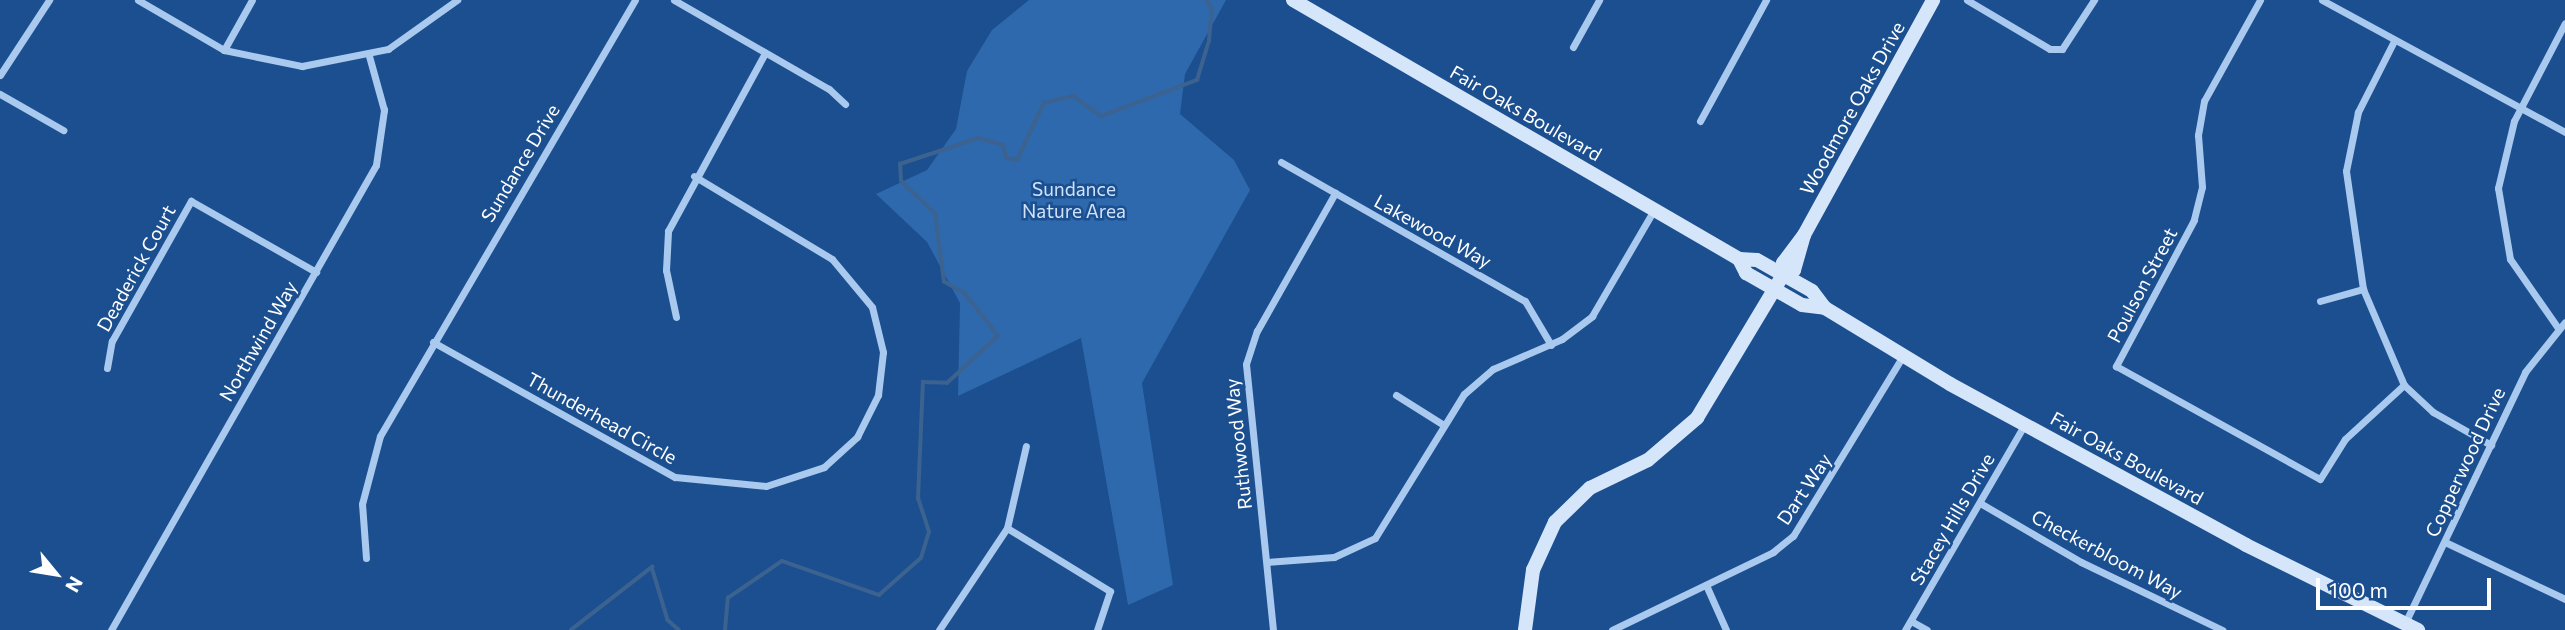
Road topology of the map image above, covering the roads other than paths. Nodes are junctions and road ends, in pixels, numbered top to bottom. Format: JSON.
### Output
{"nodes":[{"id":1,"x":49,"y":0,"type":"edge"},
{"id":2,"x":138,"y":0,"type":"edge"},
{"id":3,"x":252,"y":0,"type":"edge"},
{"id":4,"x":457,"y":0,"type":"edge"},
{"id":5,"x":635,"y":0,"type":"edge"},
{"id":6,"x":674,"y":0,"type":"edge"},
{"id":7,"x":1293,"y":0,"type":"edge"},
{"id":8,"x":1599,"y":0,"type":"edge"},
{"id":9,"x":1766,"y":0,"type":"edge"},
{"id":10,"x":1933,"y":0,"type":"edge"},
{"id":11,"x":1967,"y":0,"type":"edge"},
{"id":12,"x":2094,"y":0,"type":"edge"},
{"id":13,"x":2260,"y":0,"type":"edge"},
{"id":14,"x":2322,"y":0,"type":"edge"},
{"id":15,"x":2565,"y":23,"type":"edge"},
{"id":16,"x":2394,"y":41,"type":"junction"},
{"id":17,"x":1573,"y":47,"type":"dead end"},
{"id":18,"x":224,"y":50,"type":"junction"},
{"id":19,"x":765,"y":53,"type":"junction"},
{"id":20,"x":369,"y":56,"type":"junction"},
{"id":21,"x":0,"y":75,"type":"edge"},
{"id":22,"x":0,"y":94,"type":"edge"},
{"id":23,"x":845,"y":104,"type":"dead end"},
{"id":24,"x":2519,"y":110,"type":"junction"},
{"id":25,"x":1700,"y":121,"type":"dead end"},
{"id":26,"x":63,"y":130,"type":"dead end"},
{"id":27,"x":2565,"y":132,"type":"edge"},
{"id":28,"x":1280,"y":162,"type":"dead end"},
{"id":29,"x":694,"y":176,"type":"junction"},
{"id":30,"x":1335,"y":193,"type":"junction"},
{"id":31,"x":1654,"y":210,"type":"junction"},
{"id":32,"x":1739,"y":259,"type":"junction"},
{"id":33,"x":316,"y":272,"type":"junction"},
{"id":34,"x":1783,"y":275,"type":"junction"},
{"id":35,"x":1774,"y":289,"type":"junction"},
{"id":36,"x":2363,"y":289,"type":"junction"},
{"id":37,"x":2320,"y":301,"type":"dead end"},
{"id":38,"x":1825,"y":308,"type":"junction"},
{"id":39,"x":676,"y":317,"type":"dead end"},
{"id":40,"x":2565,"y":322,"type":"edge"},
{"id":41,"x":2558,"y":328,"type":"junction"},
{"id":42,"x":433,"y":342,"type":"junction"},
{"id":43,"x":1551,"y":345,"type":"junction"},
{"id":44,"x":1903,"y":356,"type":"junction"},
{"id":45,"x":107,"y":368,"type":"dead end"},
{"id":46,"x":2404,"y":385,"type":"junction"},
{"id":47,"x":1396,"y":395,"type":"dead end"},
{"id":48,"x":1442,"y":424,"type":"junction"},
{"id":49,"x":2026,"y":424,"type":"junction"},
{"id":50,"x":2491,"y":445,"type":"junction"},
{"id":51,"x":1026,"y":446,"type":"dead end"},
{"id":52,"x":1980,"y":503,"type":"junction"},
{"id":53,"x":1007,"y":528,"type":"junction"},
{"id":54,"x":2445,"y":542,"type":"junction"},
{"id":55,"x":366,"y":558,"type":"dead end"},
{"id":56,"x":1267,"y":562,"type":"junction"},
{"id":57,"x":1706,"y":585,"type":"junction"},
{"id":58,"x":2565,"y":599,"type":"edge"},
{"id":59,"x":1911,"y":621,"type":"junction"},
{"id":60,"x":2412,"y":627,"type":"edge"},
{"id":61,"x":111,"y":630,"type":"edge"},
{"id":62,"x":939,"y":630,"type":"edge"},
{"id":63,"x":1097,"y":630,"type":"edge"},
{"id":64,"x":1273,"y":630,"type":"edge"},
{"id":65,"x":1525,"y":630,"type":"edge"},
{"id":66,"x":1612,"y":630,"type":"edge"},
{"id":67,"x":1726,"y":630,"type":"edge"},
{"id":68,"x":1905,"y":630,"type":"edge"},
{"id":69,"x":1927,"y":630,"type":"edge"},
{"id":70,"x":2222,"y":630,"type":"edge"}],
"edges":[{"from":1,"to":21,"type":"street"},
{"from":2,"to":18,"type":"street"},
{"from":3,"to":18,"type":"street"},
{"from":4,"to":20,"type":"street"},
{"from":5,"to":42,"type":"street","name":"Sundance Drive"},
{"from":6,"to":19,"type":"street"},
{"from":7,"to":31,"type":"main road","name":"Fair Oaks Boulevard"},
{"from":8,"to":17,"type":"street"},
{"from":9,"to":25,"type":"street"},
{"from":10,"to":34,"type":"main road","name":"Woodmore Oaks Drive"},
{"from":11,"to":12,"type":"street"},
{"from":13,"to":46,"type":"street","name":"Poulson Street"},
{"from":14,"to":16,"type":"street"},
{"from":15,"to":24,"type":"street"},
{"from":16,"to":24,"type":"street"},
{"from":16,"to":36,"type":"street"},
{"from":18,"to":20,"type":"street"},
{"from":19,"to":23,"type":"street"},
{"from":19,"to":29,"type":"street"},
{"from":20,"to":33,"type":"street","name":"Northwind Way"},
{"from":22,"to":26,"type":"street"},
{"from":24,"to":27,"type":"street"},
{"from":24,"to":41,"type":"street"},
{"from":28,"to":30,"type":"street","name":"Lakewood Way"},
{"from":29,"to":39,"type":"street"},
{"from":29,"to":42,"type":"street","name":"Thunderhead Circle"},
{"from":30,"to":43,"type":"street","name":"Lakewood Way"},
{"from":30,"to":56,"type":"street","name":"Ruthwood Way"},
{"from":31,"to":32,"type":"main road","name":"Fair Oaks Boulevard"},
{"from":31,"to":43,"type":"street"},
{"from":32,"to":34,"type":"main road","name":"Fair Oaks Boulevard"},
{"from":32,"to":35,"type":"main road","name":"Fair Oaks Boulevard"},
{"from":33,"to":45,"type":"street","name":"Deaderick Court"},
{"from":33,"to":61,"type":"street","name":"Northwind Way"},
{"from":34,"to":35,"type":"main road","name":"Woodmore Oaks Drive"},
{"from":34,"to":38,"type":"main road","name":"Fair Oaks Boulevard"},
{"from":35,"to":38,"type":"main road","name":"Fair Oaks Boulevard"},
{"from":35,"to":65,"type":"main road","name":"Woodmore Oaks Drive"},
{"from":36,"to":37,"type":"street"},
{"from":36,"to":46,"type":"street"},
{"from":38,"to":44,"type":"main road","name":"Fair Oaks Boulevard"},
{"from":40,"to":41,"type":"street","name":"Copperwood Drive"},
{"from":41,"to":50,"type":"street","name":"Copperwood Drive"},
{"from":42,"to":55,"type":"street","name":"Sundance Drive"},
{"from":43,"to":48,"type":"street"},
{"from":44,"to":49,"type":"main road","name":"Fair Oaks Boulevard"},
{"from":44,"to":57,"type":"street","name":"Dart Way"},
{"from":46,"to":50,"type":"street"},
{"from":47,"to":48,"type":"street"},
{"from":48,"to":56,"type":"street"},
{"from":49,"to":52,"type":"street","name":"Stacey Hills Drive"},
{"from":49,"to":60,"type":"main road","name":"Fair Oaks Boulevard"},
{"from":50,"to":54,"type":"street","name":"Copperwood Drive"},
{"from":51,"to":53,"type":"street"},
{"from":52,"to":59,"type":"street","name":"Stacey Hills Drive"},
{"from":52,"to":70,"type":"street","name":"Checkerbloom Way"},
{"from":53,"to":62,"type":"street"},
{"from":53,"to":63,"type":"street"},
{"from":54,"to":58,"type":"street"},
{"from":54,"to":60,"type":"street","name":"Copperwood Drive"},
{"from":56,"to":64,"type":"street","name":"Ruthwood Way"},
{"from":57,"to":66,"type":"street","name":"Dart Way"},
{"from":57,"to":67,"type":"street"},
{"from":59,"to":68,"type":"street","name":"Stacey Hills Drive"},
{"from":59,"to":69,"type":"street"}]}
